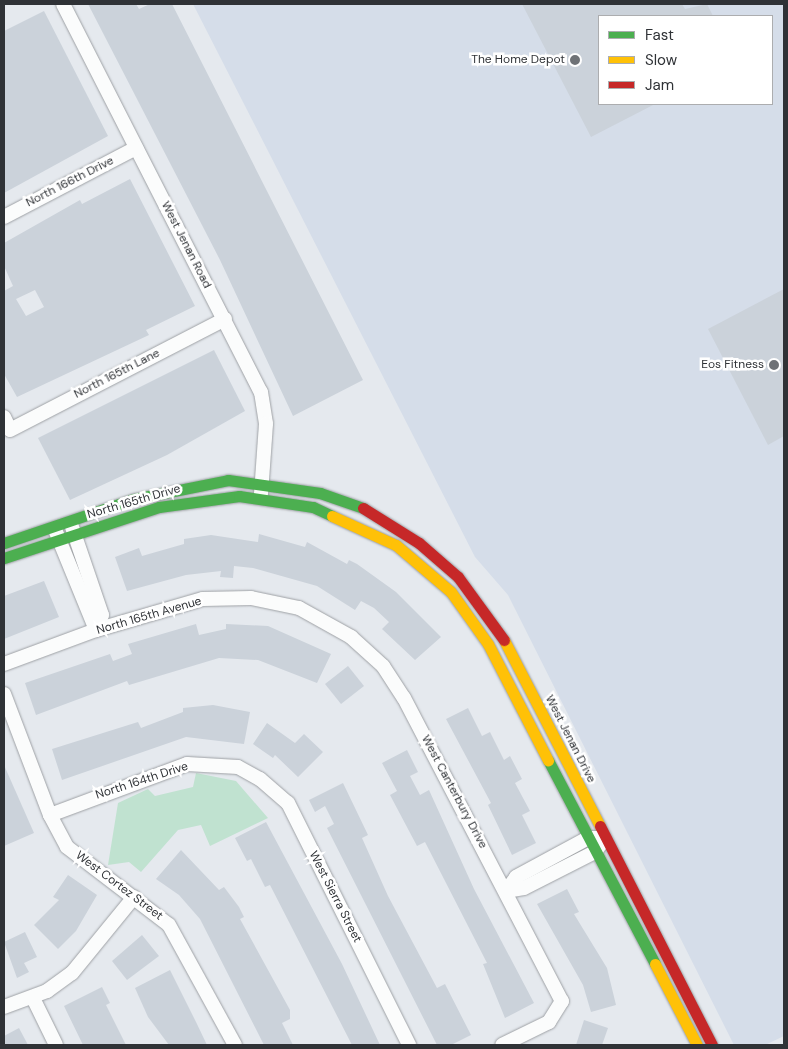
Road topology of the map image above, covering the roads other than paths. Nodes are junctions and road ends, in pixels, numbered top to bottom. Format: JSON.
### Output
{"nodes":[{"id":1,"x":63,"y":4,"type":"edge"},
{"id":2,"x":136,"y":148,"type":"junction"},
{"id":3,"x":4,"y":217,"type":"edge"},
{"id":4,"x":225,"y":319,"type":"junction"},
{"id":5,"x":7,"y":423,"type":"edge"},
{"id":6,"x":262,"y":482,"type":"junction"},
{"id":7,"x":261,"y":497,"type":"junction"},
{"id":8,"x":342,"y":500,"type":"joint"},
{"id":9,"x":69,"y":520,"type":"junction"},
{"id":10,"x":54,"y":526,"type":"junction"},
{"id":11,"x":74,"y":534,"type":"junction"},
{"id":12,"x":58,"y":539,"type":"junction"},
{"id":13,"x":4,"y":543,"type":"edge"},
{"id":14,"x":4,"y":558,"type":"edge"},
{"id":15,"x":299,"y":608,"type":"joint"},
{"id":16,"x":96,"y":630,"type":"junction"},
{"id":17,"x":4,"y":664,"type":"edge"},
{"id":18,"x":4,"y":694,"type":"edge"},
{"id":19,"x":238,"y":767,"type":"joint"},
{"id":20,"x":50,"y":815,"type":"junction"},
{"id":21,"x":588,"y":838,"type":"junction"},
{"id":22,"x":605,"y":838,"type":"junction"},
{"id":23,"x":596,"y":852,"type":"junction"},
{"id":24,"x":506,"y":891,"type":"junction"},
{"id":25,"x":134,"y":897,"type":"junction"},
{"id":26,"x":33,"y":998,"type":"junction"},
{"id":27,"x":4,"y":1007,"type":"edge"},
{"id":28,"x":56,"y":1045,"type":"edge"},
{"id":29,"x":235,"y":1045,"type":"edge"},
{"id":30,"x":409,"y":1045,"type":"edge"},
{"id":31,"x":502,"y":1045,"type":"edge"},
{"id":32,"x":696,"y":1045,"type":"edge"},
{"id":33,"x":712,"y":1045,"type":"edge"}],
"edges":[{"from":1,"to":2,"type":"street","name":"West Jenan Road"},
{"from":2,"to":3,"type":"street","name":"North 166th Drive"},
{"from":2,"to":4,"type":"street","name":"West Jenan Road"},
{"from":4,"to":5,"type":"street","name":"North 165th Lane"},
{"from":4,"to":6,"type":"street","name":"West Jenan Road"},
{"from":6,"to":7,"type":"street","name":"West Jenan Road"},
{"from":6,"to":8,"type":"street","name":"North 165th Drive"},
{"from":6,"to":9,"type":"street","name":"North 165th Drive"},
{"from":7,"to":11,"type":"street","name":"North 165th Drive"},
{"from":7,"to":21,"type":"street","name":"North 165th Drive"},
{"from":8,"to":22,"type":"street","name":"West Jenan Drive"},
{"from":9,"to":10,"type":"street","name":"North 165th Drive"},
{"from":9,"to":11,"type":"street"},
{"from":10,"to":12,"type":"street"},
{"from":10,"to":13,"type":"street"},
{"from":11,"to":12,"type":"street","name":"North 165th Drive"},
{"from":11,"to":16,"type":"street"},
{"from":12,"to":14,"type":"street","name":"North 165th Drive"},
{"from":12,"to":16,"type":"street"},
{"from":15,"to":16,"type":"street","name":"North 165th Avenue"},
{"from":15,"to":24,"type":"street","name":"West Canterbury Drive"},
{"from":16,"to":17,"type":"street","name":"North 165th Avenue"},
{"from":18,"to":20,"type":"street","name":"West Cortez Street"},
{"from":19,"to":20,"type":"street","name":"North 164th Drive"},
{"from":19,"to":30,"type":"street","name":"West Sierra Street"},
{"from":20,"to":25,"type":"street","name":"West Cortez Street"},
{"from":21,"to":22,"type":"street"},
{"from":21,"to":23,"type":"street"},
{"from":21,"to":24,"type":"street"},
{"from":22,"to":23,"type":"street"},
{"from":22,"to":33,"type":"street","name":"West Jenan Drive"},
{"from":23,"to":24,"type":"street"},
{"from":23,"to":32,"type":"street"},
{"from":24,"to":31,"type":"street","name":"West Canterbury Drive"},
{"from":25,"to":26,"type":"street"},
{"from":25,"to":29,"type":"street","name":"West Cortez Street"},
{"from":26,"to":27,"type":"street"},
{"from":26,"to":28,"type":"street"}]}
